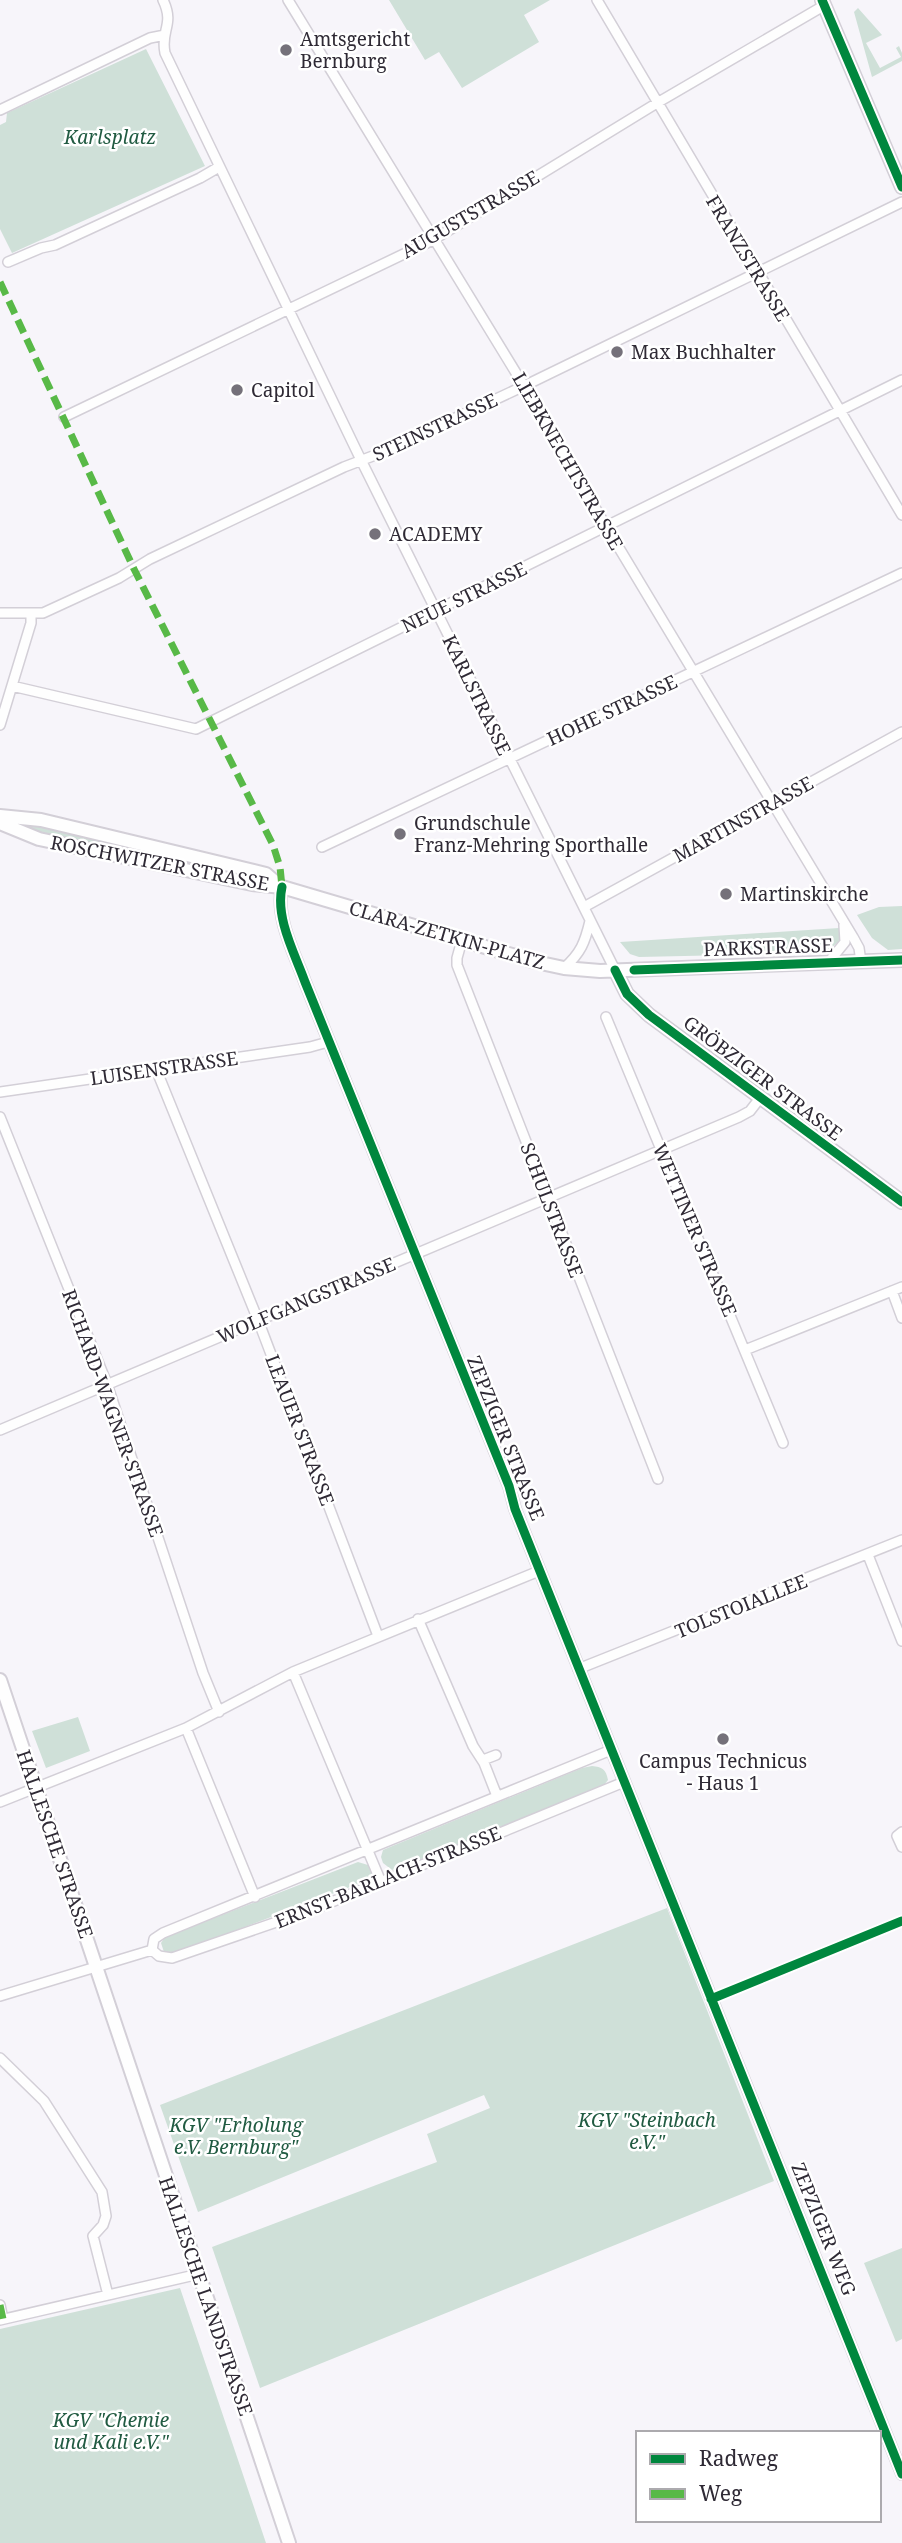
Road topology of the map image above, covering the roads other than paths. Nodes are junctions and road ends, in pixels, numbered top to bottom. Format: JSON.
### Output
{"nodes":[{"id":1,"x":163,"y":0,"type":"edge"},
{"id":2,"x":288,"y":0,"type":"edge"},
{"id":3,"x":597,"y":0,"type":"edge"},
{"id":4,"x":823,"y":3,"type":"edge"},
{"id":5,"x":165,"y":35,"type":"junction"},
{"id":6,"x":657,"y":103,"type":"junction"},
{"id":7,"x":0,"y":110,"type":"edge"},
{"id":8,"x":219,"y":167,"type":"junction"},
{"id":9,"x":902,"y":187,"type":"edge"},
{"id":10,"x":902,"y":202,"type":"edge"},
{"id":11,"x":433,"y":240,"type":"junction"},
{"id":12,"x":8,"y":262,"type":"dead end"},
{"id":13,"x":757,"y":272,"type":"junction"},
{"id":14,"x":287,"y":309,"type":"junction"},
{"id":15,"x":902,"y":380,"type":"edge"},
{"id":16,"x":524,"y":386,"type":"junction"},
{"id":17,"x":840,"y":412,"type":"junction"},
{"id":18,"x":64,"y":417,"type":"dead end"},
{"id":19,"x":361,"y":460,"type":"junction"},
{"id":20,"x":902,"y":515,"type":"edge"},
{"id":21,"x":607,"y":528,"type":"junction"},
{"id":22,"x":902,"y":573,"type":"edge"},
{"id":23,"x":436,"y":611,"type":"junction"},
{"id":24,"x":0,"y":613,"type":"edge"},
{"id":25,"x":31,"y":615,"type":"junction"},
{"id":26,"x":694,"y":672,"type":"junction"},
{"id":27,"x":12,"y":686,"type":"junction"},
{"id":28,"x":0,"y":725,"type":"edge"},
{"id":29,"x":902,"y":732,"type":"edge"},
{"id":30,"x":508,"y":758,"type":"junction"},
{"id":31,"x":772,"y":803,"type":"junction"},
{"id":32,"x":0,"y":816,"type":"edge"},
{"id":33,"x":0,"y":823,"type":"edge"},
{"id":34,"x":322,"y":847,"type":"dead end"},
{"id":35,"x":282,"y":887,"type":"junction"},
{"id":36,"x":584,"y":907,"type":"junction"},
{"id":37,"x":590,"y":921,"type":"junction"},
{"id":38,"x":844,"y":923,"type":"junction"},
{"id":39,"x":462,"y":940,"type":"junction"},
{"id":40,"x":902,"y":960,"type":"edge"},
{"id":41,"x":861,"y":961,"type":"junction"},
{"id":42,"x":828,"y":963,"type":"junction"},
{"id":43,"x":564,"y":968,"type":"junction"},
{"id":44,"x":615,"y":970,"type":"junction"},
{"id":45,"x":606,"y":1017,"type":"dead end"},
{"id":46,"x":328,"y":1042,"type":"junction"},
{"id":47,"x":156,"y":1069,"type":"junction"},
{"id":48,"x":0,"y":1092,"type":"edge"},
{"id":49,"x":760,"y":1098,"type":"junction"},
{"id":50,"x":0,"y":1117,"type":"edge"},
{"id":51,"x":661,"y":1148,"type":"junction"},
{"id":52,"x":546,"y":1197,"type":"junction"},
{"id":53,"x":902,"y":1202,"type":"edge"},
{"id":54,"x":414,"y":1254,"type":"junction"},
{"id":55,"x":902,"y":1287,"type":"edge"},
{"id":56,"x":892,"y":1291,"type":"junction"},
{"id":57,"x":902,"y":1318,"type":"edge"},
{"id":58,"x":258,"y":1320,"type":"junction"},
{"id":59,"x":745,"y":1350,"type":"junction"},
{"id":60,"x":107,"y":1384,"type":"junction"},
{"id":61,"x":0,"y":1430,"type":"edge"},
{"id":62,"x":783,"y":1443,"type":"dead end"},
{"id":63,"x":658,"y":1479,"type":"dead end"},
{"id":64,"x":902,"y":1540,"type":"edge"},
{"id":65,"x":868,"y":1555,"type":"junction"},
{"id":66,"x":539,"y":1570,"type":"junction"},
{"id":67,"x":418,"y":1619,"type":"junction"},
{"id":68,"x":378,"y":1636,"type":"junction"},
{"id":69,"x":902,"y":1641,"type":"edge"},
{"id":70,"x":578,"y":1669,"type":"junction"},
{"id":71,"x":293,"y":1672,"type":"junction"},
{"id":72,"x":0,"y":1680,"type":"edge"},
{"id":73,"x":219,"y":1712,"type":"junction"},
{"id":74,"x":186,"y":1728,"type":"junction"},
{"id":75,"x":611,"y":1750,"type":"junction"},
{"id":76,"x":496,"y":1755,"type":"dead end"},
{"id":77,"x":483,"y":1760,"type":"junction"},
{"id":78,"x":624,"y":1782,"type":"junction"},
{"id":79,"x":37,"y":1789,"type":"junction"},
{"id":80,"x":498,"y":1796,"type":"junction"},
{"id":81,"x":0,"y":1802,"type":"edge"},
{"id":82,"x":902,"y":1832,"type":"edge"},
{"id":83,"x":902,"y":1847,"type":"edge"},
{"id":84,"x":367,"y":1850,"type":"junction"},
{"id":85,"x":381,"y":1882,"type":"junction"},
{"id":86,"x":255,"y":1897,"type":"junction"},
{"id":87,"x":902,"y":1921,"type":"edge"},
{"id":88,"x":152,"y":1950,"type":"junction"},
{"id":89,"x":97,"y":1969,"type":"junction"},
{"id":90,"x":0,"y":1996,"type":"edge"},
{"id":91,"x":711,"y":1999,"type":"junction"},
{"id":92,"x":0,"y":2058,"type":"edge"},
{"id":93,"x":199,"y":2274,"type":"junction"},
{"id":94,"x":108,"y":2295,"type":"junction"},
{"id":95,"x":0,"y":2305,"type":"edge"},
{"id":96,"x":2,"y":2320,"type":"edge"},
{"id":97,"x":902,"y":2474,"type":"edge"},
{"id":98,"x":289,"y":2543,"type":"edge"}],
"edges":[{"from":1,"to":5,"type":"street"},
{"from":2,"to":11,"type":"street","name":"LIEBKNECHTSTRASSE"},
{"from":3,"to":6,"type":"street","name":"FRANZSTRASSE"},
{"from":4,"to":6,"type":"street","name":"AUGUSTSTRASSE"},
{"from":4,"to":9,"type":"main road"},
{"from":5,"to":7,"type":"street"},
{"from":5,"to":8,"type":"street"},
{"from":6,"to":11,"type":"street","name":"AUGUSTSTRASSE"},
{"from":6,"to":13,"type":"street","name":"FRANZSTRASSE"},
{"from":8,"to":12,"type":"street"},
{"from":8,"to":14,"type":"street","name":"KARLSTRASSE"},
{"from":10,"to":13,"type":"street","name":"STEINSTRASSE"},
{"from":11,"to":14,"type":"street","name":"AUGUSTSTRASSE"},
{"from":11,"to":16,"type":"street","name":"LIEBKNECHTSTRASSE"},
{"from":13,"to":16,"type":"street","name":"STEINSTRASSE"},
{"from":13,"to":17,"type":"street","name":"FRANZSTRASSE"},
{"from":14,"to":18,"type":"street","name":"AUGUSTSTRASSE"},
{"from":14,"to":19,"type":"street","name":"KARLSTRASSE"},
{"from":15,"to":17,"type":"street","name":"NEUE STRASSE"},
{"from":16,"to":19,"type":"street","name":"STEINSTRASSE"},
{"from":16,"to":21,"type":"street","name":"LIEBKNECHTSTRASSE"},
{"from":17,"to":20,"type":"street","name":"FRANZSTRASSE"},
{"from":17,"to":21,"type":"street","name":"NEUE STRASSE"},
{"from":19,"to":23,"type":"street","name":"KARLSTRASSE"},
{"from":19,"to":25,"type":"street","name":"STEINSTRASSE"},
{"from":21,"to":23,"type":"street","name":"NEUE STRASSE"},
{"from":21,"to":26,"type":"street","name":"LIEBKNECHTSTRASSE"},
{"from":22,"to":26,"type":"street","name":"HOHE STRASSE"},
{"from":23,"to":27,"type":"street","name":"NEUE STRASSE"},
{"from":23,"to":30,"type":"street","name":"KARLSTRASSE"},
{"from":24,"to":25,"type":"street","name":"STEINSTRASSE"},
{"from":25,"to":27,"type":"street"},
{"from":26,"to":30,"type":"street","name":"HOHE STRASSE"},
{"from":26,"to":31,"type":"street","name":"LIEBKNECHTSTRASSE"},
{"from":27,"to":28,"type":"street"},
{"from":29,"to":31,"type":"street","name":"MARTINSTRASSE"},
{"from":30,"to":34,"type":"street","name":"HOHE STRASSE"},
{"from":30,"to":36,"type":"street","name":"KARLSTRASSE"},
{"from":31,"to":36,"type":"street","name":"MARTINSTRASSE"},
{"from":31,"to":38,"type":"street","name":"LIEBKNECHTSTRASSE"},
{"from":32,"to":35,"type":"main road","name":"ROSCHWITZER STRASSE"},
{"from":33,"to":35,"type":"main road","name":"ROSCHWITZER STRASSE"},
{"from":35,"to":39,"type":"main road","name":"CLARA-ZETKIN-PLATZ"},
{"from":35,"to":46,"type":"street","name":"ZEPZIGER STRASSE"},
{"from":36,"to":37,"type":"street","name":"KARLSTRASSE"},
{"from":37,"to":43,"type":"street"},
{"from":37,"to":44,"type":"street","name":"KARLSTRASSE"},
{"from":38,"to":41,"type":"street","name":"LIEBKNECHTSTRASSE"},
{"from":38,"to":42,"type":"street"},
{"from":39,"to":43,"type":"main road","name":"CLARA-ZETKIN-PLATZ"},
{"from":39,"to":52,"type":"street","name":"SCHULSTRASSE"},
{"from":40,"to":41,"type":"main road","name":"PARKSTRASSE"},
{"from":41,"to":42,"type":"main road","name":"PARKSTRASSE"},
{"from":42,"to":44,"type":"main road","name":"PARKSTRASSE"},
{"from":43,"to":44,"type":"main road","name":"CLARA-ZETKIN-PLATZ"},
{"from":44,"to":49,"type":"main road","name":"GRÖBZIGER STRASSE"},
{"from":45,"to":51,"type":"street","name":"WETTINER STRASSE"},
{"from":46,"to":47,"type":"street","name":"LUISENSTRASSE"},
{"from":46,"to":54,"type":"street","name":"ZEPZIGER STRASSE"},
{"from":47,"to":48,"type":"street","name":"LUISENSTRASSE"},
{"from":47,"to":58,"type":"street","name":"LEAUER STRASSE"},
{"from":49,"to":51,"type":"street","name":"WOLFGANGSTRASSE"},
{"from":49,"to":53,"type":"main road","name":"GRÖBZIGER STRASSE"},
{"from":50,"to":60,"type":"street","name":"RICHARD-WAGNER-STRASSE"},
{"from":51,"to":52,"type":"street","name":"WOLFGANGSTRASSE"},
{"from":51,"to":59,"type":"street","name":"WETTINER STRASSE"},
{"from":52,"to":54,"type":"street","name":"WOLFGANGSTRASSE"},
{"from":52,"to":63,"type":"street","name":"SCHULSTRASSE"},
{"from":54,"to":58,"type":"street","name":"WOLFGANGSTRASSE"},
{"from":54,"to":66,"type":"street","name":"ZEPZIGER STRASSE"},
{"from":55,"to":56,"type":"street"},
{"from":56,"to":57,"type":"street"},
{"from":56,"to":59,"type":"street"},
{"from":58,"to":60,"type":"street","name":"WOLFGANGSTRASSE"},
{"from":58,"to":68,"type":"street","name":"LEAUER STRASSE"},
{"from":59,"to":62,"type":"street","name":"WETTINER STRASSE"},
{"from":60,"to":61,"type":"street","name":"WOLFGANGSTRASSE"},
{"from":60,"to":73,"type":"street","name":"RICHARD-WAGNER-STRASSE"},
{"from":64,"to":65,"type":"street","name":"TOLSTOIALLEE"},
{"from":65,"to":69,"type":"street"},
{"from":65,"to":70,"type":"street","name":"TOLSTOIALLEE"},
{"from":66,"to":67,"type":"street"},
{"from":66,"to":70,"type":"street","name":"ZEPZIGER STRASSE"},
{"from":67,"to":68,"type":"street"},
{"from":67,"to":77,"type":"street"},
{"from":68,"to":71,"type":"street"},
{"from":70,"to":75,"type":"street","name":"ZEPZIGER STRASSE"},
{"from":71,"to":73,"type":"street"},
{"from":71,"to":84,"type":"street"},
{"from":72,"to":79,"type":"main road","name":"HALLESCHE STRASSE"},
{"from":73,"to":74,"type":"street"},
{"from":74,"to":79,"type":"street"},
{"from":74,"to":86,"type":"street"},
{"from":75,"to":78,"type":"street","name":"ZEPZIGER STRASSE"},
{"from":75,"to":80,"type":"street","name":"ERNST-BARLACH-STRASSE"},
{"from":76,"to":77,"type":"street"},
{"from":77,"to":80,"type":"street"},
{"from":78,"to":85,"type":"street","name":"ERNST-BARLACH-STRASSE"},
{"from":78,"to":91,"type":"street","name":"ZEPZIGER STRASSE"},
{"from":79,"to":81,"type":"street"},
{"from":79,"to":89,"type":"main road","name":"HALLESCHE STRASSE"},
{"from":80,"to":84,"type":"street","name":"ERNST-BARLACH-STRASSE"},
{"from":82,"to":83,"type":"street"},
{"from":84,"to":85,"type":"street"},
{"from":84,"to":86,"type":"street","name":"ERNST-BARLACH-STRASSE"},
{"from":85,"to":88,"type":"street","name":"ERNST-BARLACH-STRASSE"},
{"from":86,"to":88,"type":"street","name":"ERNST-BARLACH-STRASSE"},
{"from":87,"to":91,"type":"street"},
{"from":88,"to":89,"type":"street","name":"ERNST-BARLACH-STRASSE"},
{"from":89,"to":90,"type":"street","name":"ERNST-BARLACH-STRASSE"},
{"from":89,"to":93,"type":"main road","name":"HALLESCHE LANDSTRASSE"},
{"from":91,"to":97,"type":"street","name":"ZEPZIGER WEG"},
{"from":92,"to":94,"type":"street"},
{"from":93,"to":94,"type":"street"},
{"from":93,"to":98,"type":"main road","name":"HALLESCHE LANDSTRASSE"},
{"from":94,"to":96,"type":"street"},
{"from":95,"to":96,"type":"street"}]}
